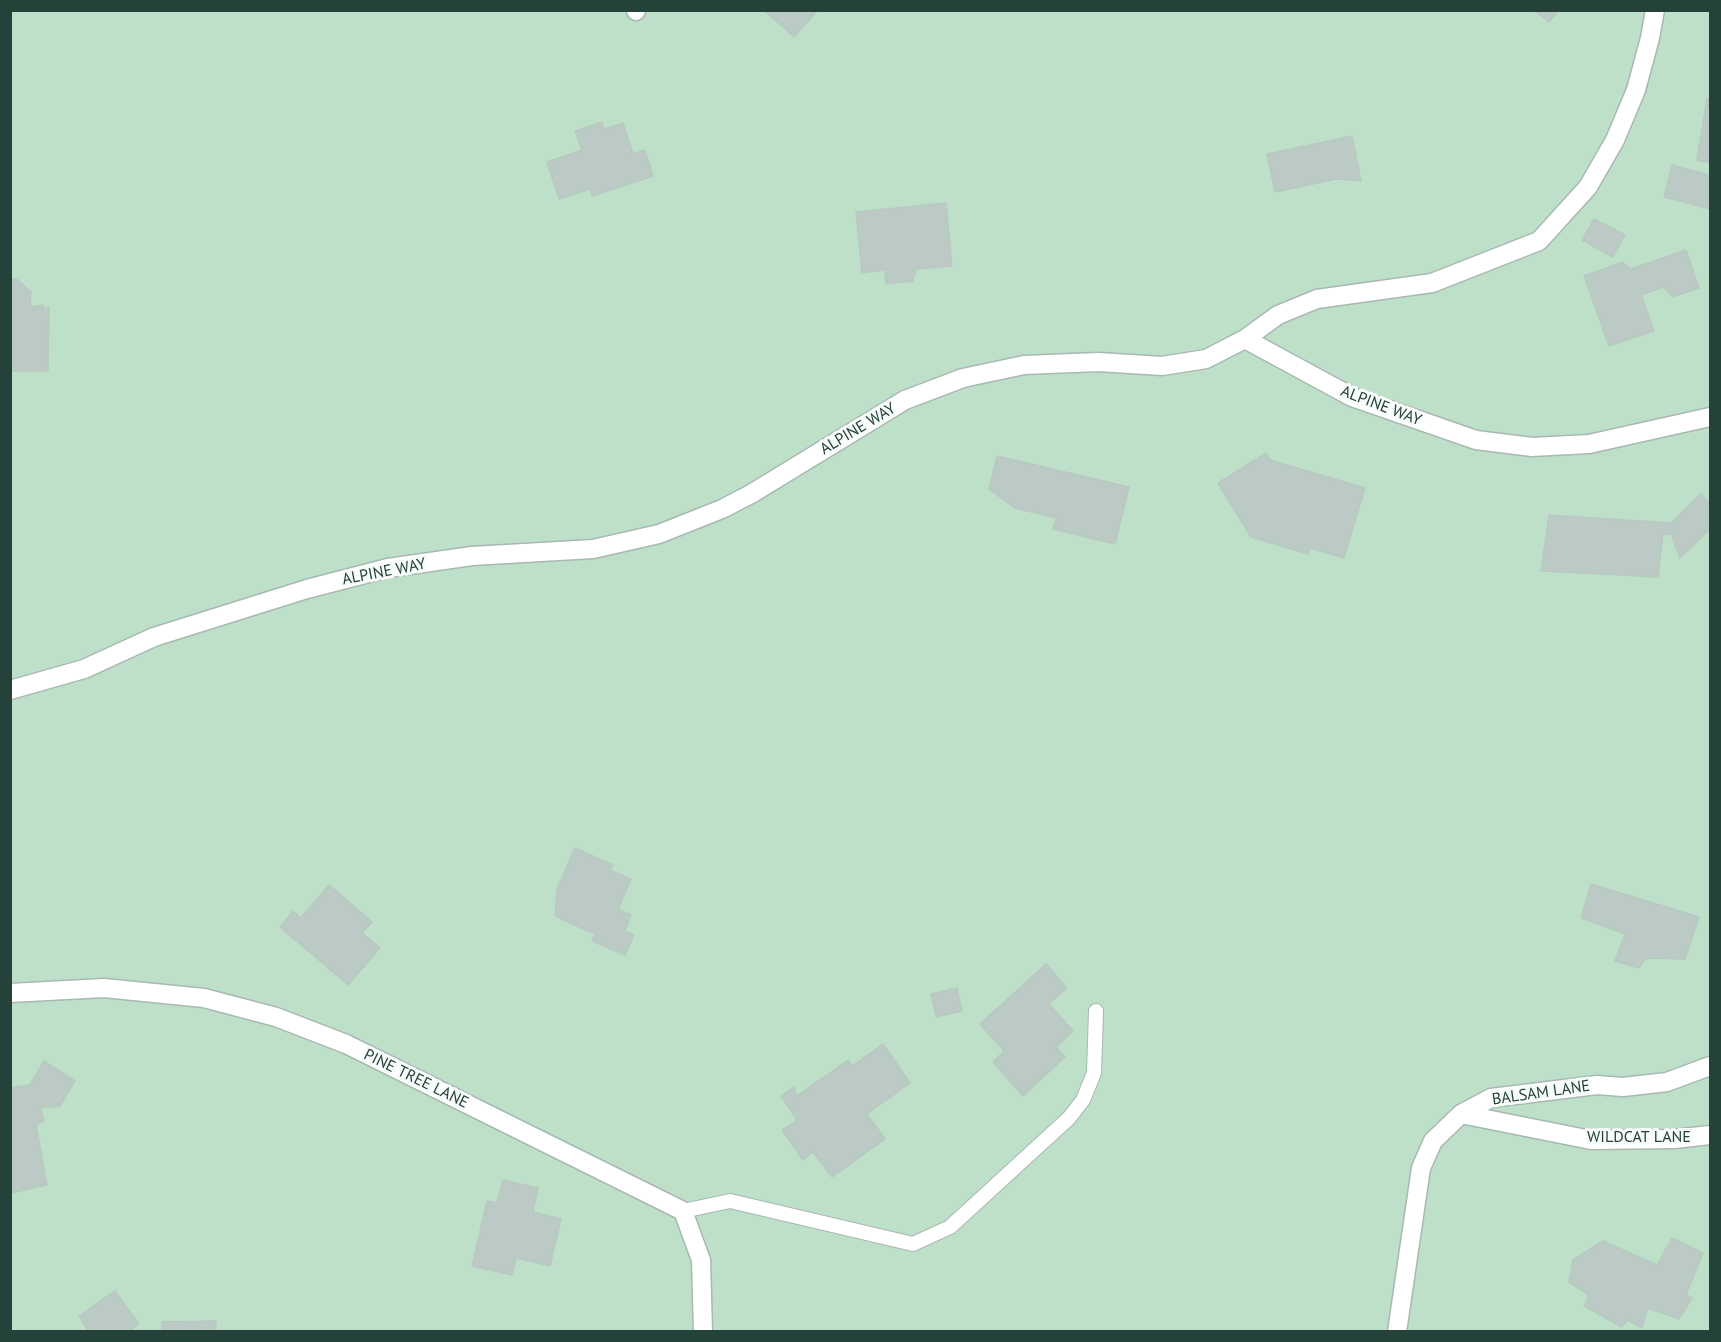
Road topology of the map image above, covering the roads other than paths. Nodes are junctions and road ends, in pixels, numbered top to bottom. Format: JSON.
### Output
{"nodes":[{"id":1,"x":1655,"y":10,"type":"edge"},
{"id":2,"x":1245,"y":339,"type":"junction"},
{"id":3,"x":1710,"y":417,"type":"edge"},
{"id":4,"x":10,"y":690,"type":"edge"},
{"id":5,"x":10,"y":993,"type":"edge"},
{"id":6,"x":1096,"y":1011,"type":"dead end"},
{"id":7,"x":1710,"y":1066,"type":"edge"},
{"id":8,"x":1461,"y":1114,"type":"junction"},
{"id":9,"x":1710,"y":1135,"type":"edge"},
{"id":10,"x":684,"y":1212,"type":"junction"},
{"id":11,"x":703,"y":1332,"type":"edge"},
{"id":12,"x":1397,"y":1332,"type":"edge"}],
"edges":[{"from":1,"to":2,"type":"street"},
{"from":2,"to":3,"type":"street","name":"ALPINE WAY"},
{"from":2,"to":4,"type":"street","name":"ALPINE WAY"},
{"from":5,"to":10,"type":"street","name":"PINE TREE LANE"},
{"from":6,"to":10,"type":"lane"},
{"from":7,"to":8,"type":"street","name":"BALSAM LANE"},
{"from":8,"to":9,"type":"street","name":"WILDCAT LANE"},
{"from":8,"to":12,"type":"street","name":"BALSAM LANE"},
{"from":10,"to":11,"type":"street"}]}
